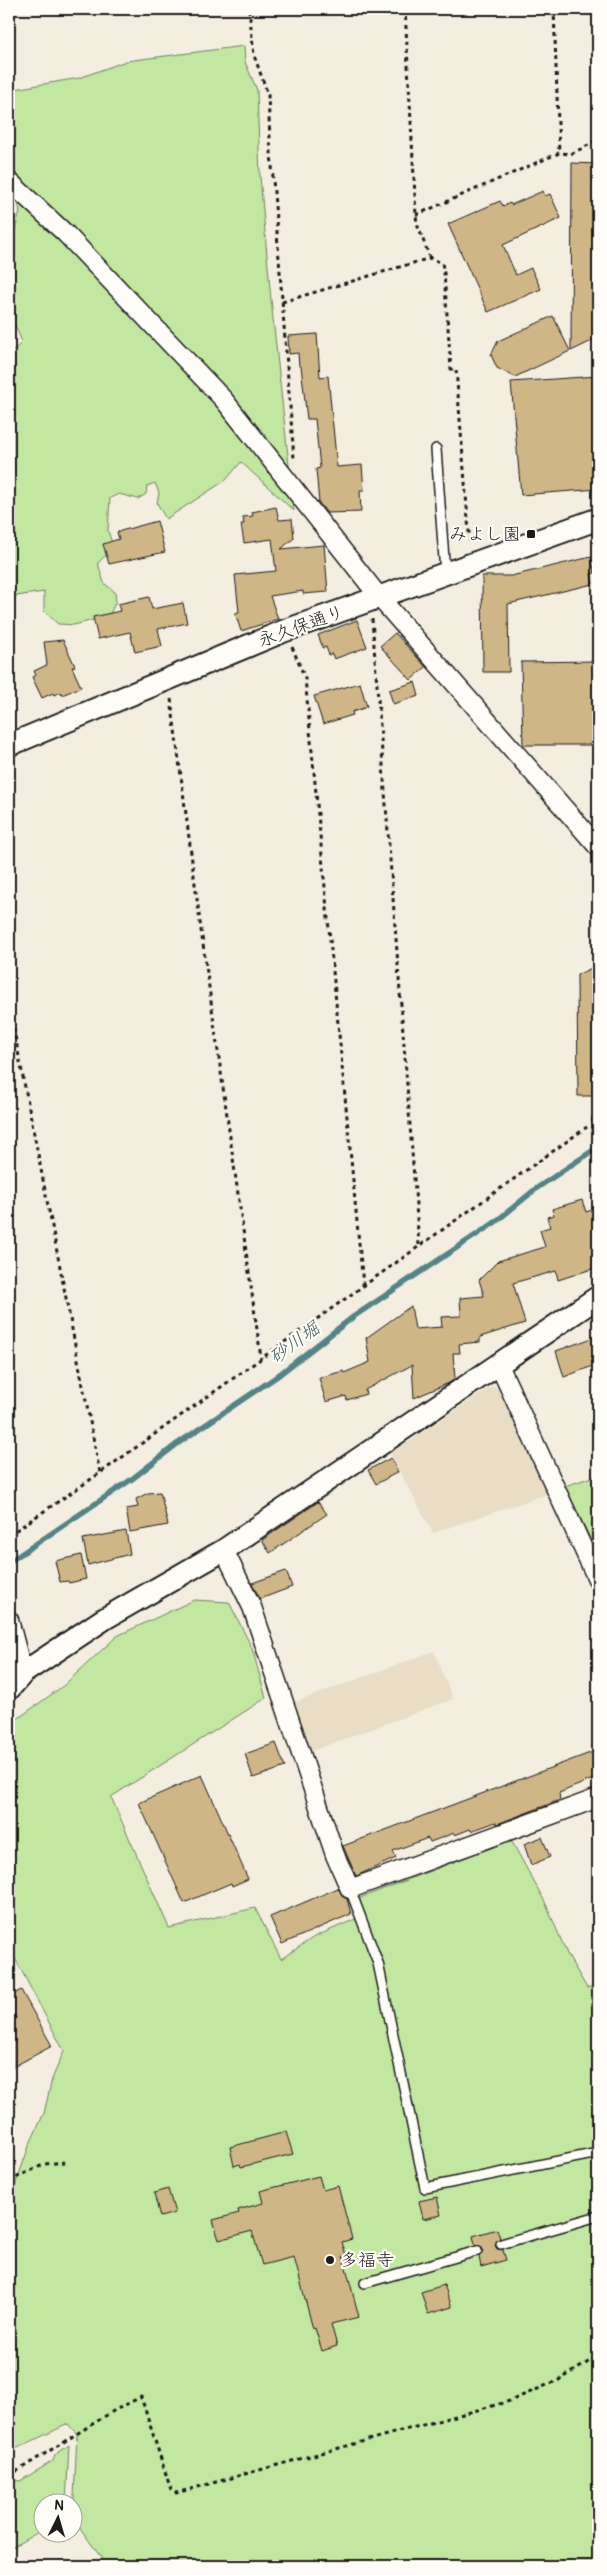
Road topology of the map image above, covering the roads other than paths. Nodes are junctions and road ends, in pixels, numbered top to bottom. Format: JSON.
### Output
{"nodes":[{"id":1,"x":9,"y":181,"type":"edge"},
{"id":2,"x":436,"y":449,"type":"dead end"},
{"id":3,"x":598,"y":519,"type":"edge"},
{"id":4,"x":445,"y":575,"type":"junction"},
{"id":5,"x":375,"y":600,"type":"junction"},
{"id":6,"x":9,"y":744,"type":"edge"},
{"id":7,"x":598,"y":847,"type":"edge"},
{"id":8,"x":598,"y":1298,"type":"edge"},
{"id":9,"x":499,"y":1364,"type":"junction"},
{"id":10,"x":224,"y":1550,"type":"junction"},
{"id":11,"x":598,"y":1581,"type":"edge"},
{"id":12,"x":9,"y":1620,"type":"edge"},
{"id":13,"x":23,"y":1673,"type":"junction"},
{"id":14,"x":9,"y":1689,"type":"edge"},
{"id":15,"x":598,"y":1798,"type":"edge"},
{"id":16,"x":350,"y":1889,"type":"junction"},
{"id":17,"x":598,"y":2153,"type":"edge"},
{"id":18,"x":598,"y":2216,"type":"edge"},
{"id":19,"x":501,"y":2244,"type":"dead end"},
{"id":20,"x":477,"y":2250,"type":"dead end"},
{"id":21,"x":365,"y":2283,"type":"dead end"}],
"edges":[{"from":1,"to":5,"type":"street"},
{"from":2,"to":4,"type":"lane"},
{"from":3,"to":4,"type":"street","name":"永久保通り"},
{"from":4,"to":5,"type":"street","name":"永久保通り"},
{"from":5,"to":6,"type":"street","name":"永久保通り"},
{"from":5,"to":7,"type":"street"},
{"from":8,"to":9,"type":"street"},
{"from":9,"to":10,"type":"street"},
{"from":9,"to":11,"type":"street"},
{"from":10,"to":13,"type":"street"},
{"from":10,"to":16,"type":"street"},
{"from":12,"to":13,"type":"street"},
{"from":13,"to":14,"type":"street"},
{"from":15,"to":16,"type":"street"},
{"from":16,"to":17,"type":"lane"},
{"from":18,"to":19,"type":"lane"},
{"from":20,"to":21,"type":"lane"}]}
